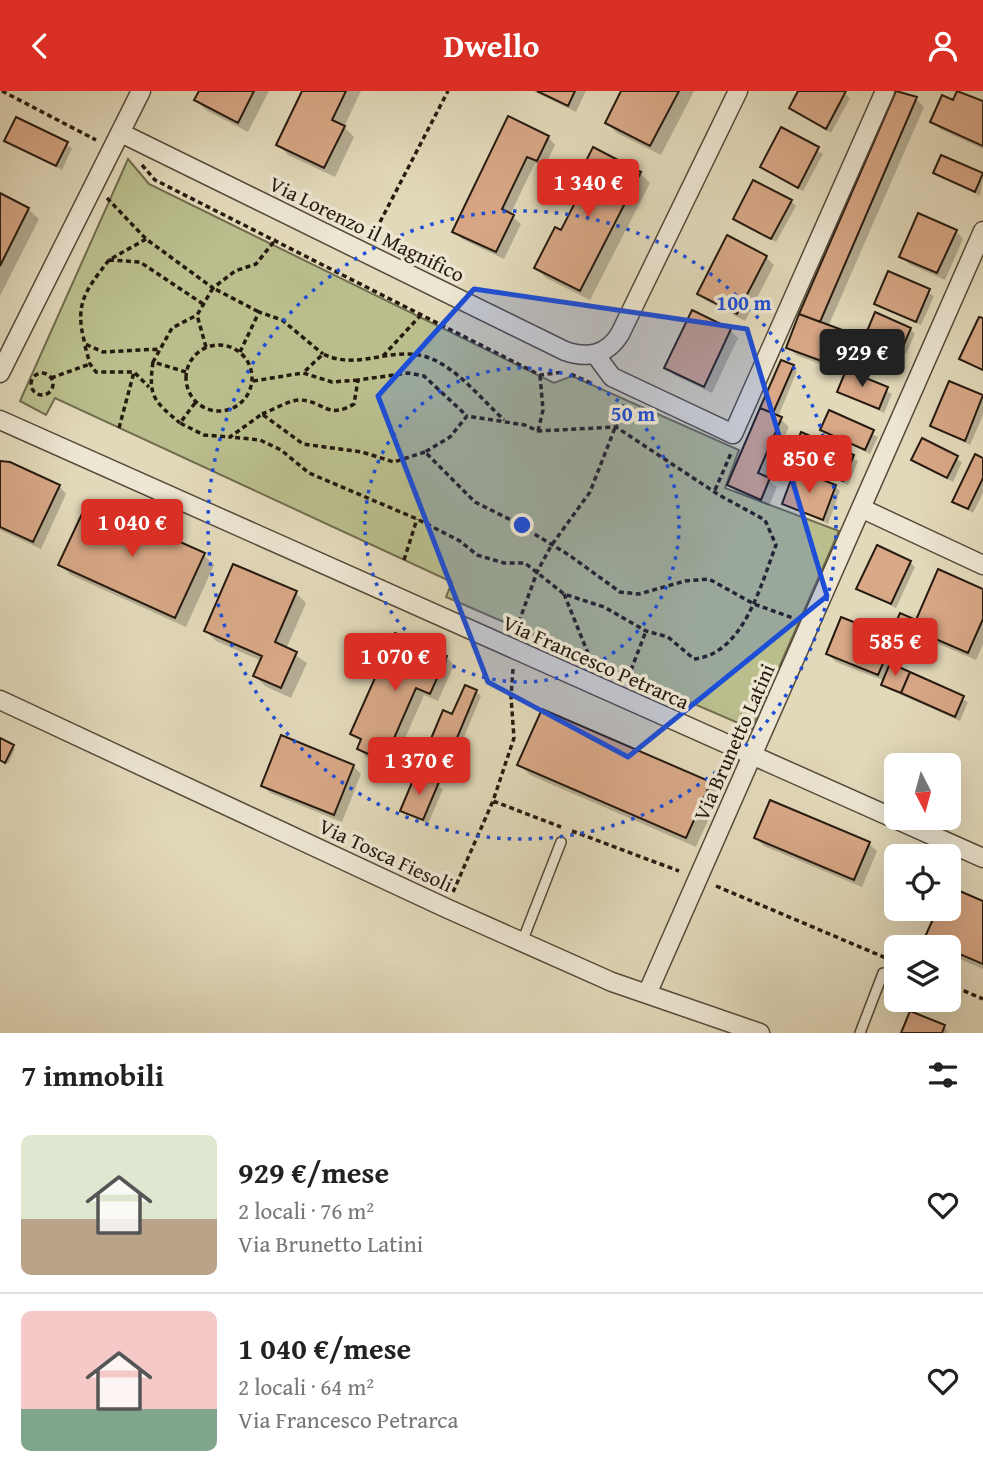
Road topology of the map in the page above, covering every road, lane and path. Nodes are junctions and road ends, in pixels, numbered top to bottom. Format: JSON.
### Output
{"nodes":[{"id":1,"x":2,"y":91,"type":"edge"},
{"id":2,"x":141,"y":91,"type":"edge"},
{"id":3,"x":448,"y":91,"type":"edge"},
{"id":4,"x":738,"y":91,"type":"edge"},
{"id":5,"x":885,"y":91,"type":"edge"},
{"id":6,"x":117,"y":141,"type":"junction"},
{"id":7,"x":104,"y":195,"type":"dead end"},
{"id":8,"x":380,"y":222,"type":"dead end"},
{"id":9,"x":983,"y":231,"type":"edge"},
{"id":10,"x":146,"y":239,"type":"junction"},
{"id":11,"x":276,"y":239,"type":"junction"},
{"id":12,"x":109,"y":260,"type":"junction"},
{"id":13,"x":213,"y":288,"type":"junction"},
{"id":14,"x":203,"y":304,"type":"junction"},
{"id":15,"x":259,"y":312,"type":"junction"},
{"id":16,"x":197,"y":315,"type":"junction"},
{"id":17,"x":420,"y":316,"type":"junction"},
{"id":18,"x":85,"y":344,"type":"junction"},
{"id":19,"x":206,"y":347,"type":"junction"},
{"id":20,"x":160,"y":349,"type":"junction"},
{"id":21,"x":240,"y":352,"type":"junction"},
{"id":22,"x":323,"y":354,"type":"junction"},
{"id":23,"x":595,"y":354,"type":"junction"},
{"id":24,"x":381,"y":358,"type":"junction"},
{"id":25,"x":152,"y":362,"type":"junction"},
{"id":26,"x":90,"y":364,"type":"junction"},
{"id":27,"x":134,"y":372,"type":"junction"},
{"id":28,"x":186,"y":372,"type":"junction"},
{"id":29,"x":0,"y":373,"type":"edge"},
{"id":30,"x":303,"y":373,"type":"junction"},
{"id":31,"x":51,"y":378,"type":"junction"},
{"id":32,"x":358,"y":380,"type":"junction"},
{"id":33,"x":252,"y":381,"type":"junction"},
{"id":34,"x":149,"y":387,"type":"junction"},
{"id":35,"x":196,"y":403,"type":"junction"},
{"id":36,"x":262,"y":414,"type":"junction"},
{"id":37,"x":467,"y":417,"type":"junction"},
{"id":38,"x":0,"y":420,"type":"edge"},
{"id":39,"x":506,"y":422,"type":"junction"},
{"id":40,"x":180,"y":423,"type":"junction"},
{"id":41,"x":119,"y":428,"type":"dead end"},
{"id":42,"x":538,"y":431,"type":"junction"},
{"id":43,"x":733,"y":435,"type":"junction"},
{"id":44,"x":230,"y":437,"type":"junction"},
{"id":45,"x":425,"y":452,"type":"junction"},
{"id":46,"x":715,"y":491,"type":"junction"},
{"id":47,"x":863,"y":509,"type":"junction"},
{"id":48,"x":417,"y":519,"type":"junction"},
{"id":49,"x":404,"y":560,"type":"dead end"},
{"id":50,"x":983,"y":565,"type":"edge"},
{"id":51,"x":564,"y":594,"type":"junction"},
{"id":52,"x":754,"y":604,"type":"junction"},
{"id":53,"x":812,"y":624,"type":"junction"},
{"id":54,"x":646,"y":631,"type":"junction"},
{"id":55,"x":584,"y":681,"type":"junction"},
{"id":56,"x":620,"y":697,"type":"junction"},
{"id":57,"x":0,"y":700,"type":"edge"},
{"id":58,"x":753,"y":756,"type":"junction"},
{"id":59,"x":492,"y":801,"type":"dead end"},
{"id":60,"x":561,"y":842,"type":"dead end"},
{"id":61,"x":983,"y":858,"type":"edge"},
{"id":62,"x":446,"y":908,"type":"junction"},
{"id":63,"x":522,"y":942,"type":"junction"},
{"id":64,"x":883,"y":973,"type":"dead end"},
{"id":65,"x":961,"y":990,"type":"edge"},
{"id":66,"x":647,"y":994,"type":"junction"},
{"id":67,"x":983,"y":999,"type":"edge"},
{"id":68,"x":760,"y":1033,"type":"edge"},
{"id":69,"x":860,"y":1033,"type":"edge"}],
"edges":[{"from":1,"to":6,"type":"path"},
{"from":2,"to":6,"type":"street"},
{"from":3,"to":8,"type":"path"},
{"from":4,"to":23,"type":"street"},
{"from":5,"to":43,"type":"street"},
{"from":6,"to":11,"type":"path"},
{"from":6,"to":23,"type":"street","name":"Via Lorenzo il Magnifico"},
{"from":6,"to":29,"type":"street"},
{"from":7,"to":10,"type":"path"},
{"from":9,"to":47,"type":"street","name":"Via Brunetto Latini"},
{"from":10,"to":12,"type":"path"},
{"from":10,"to":13,"type":"path"},
{"from":11,"to":13,"type":"path"},
{"from":11,"to":17,"type":"path"},
{"from":12,"to":14,"type":"path"},
{"from":12,"to":18,"type":"path"},
{"from":13,"to":14,"type":"path"},
{"from":13,"to":15,"type":"path"},
{"from":14,"to":16,"type":"path"},
{"from":15,"to":21,"type":"path"},
{"from":15,"to":22,"type":"path"},
{"from":16,"to":19,"type":"path"},
{"from":16,"to":20,"type":"path"},
{"from":17,"to":24,"type":"path"},
{"from":17,"to":42,"type":"path"},
{"from":18,"to":20,"type":"path"},
{"from":18,"to":26,"type":"path"},
{"from":19,"to":21,"type":"path"},
{"from":19,"to":28,"type":"path"},
{"from":20,"to":25,"type":"path"},
{"from":21,"to":33,"type":"path"},
{"from":22,"to":24,"type":"path"},
{"from":22,"to":30,"type":"path"},
{"from":23,"to":43,"type":"street"},
{"from":24,"to":39,"type":"path"},
{"from":25,"to":28,"type":"path"},
{"from":25,"to":34,"type":"path"},
{"from":26,"to":27,"type":"path"},
{"from":26,"to":31,"type":"path"},
{"from":27,"to":34,"type":"path"},
{"from":27,"to":41,"type":"path"},
{"from":28,"to":35,"type":"path"},
{"from":30,"to":32,"type":"path"},
{"from":30,"to":33,"type":"path"},
{"from":31,"to":31,"type":"path"},
{"from":32,"to":36,"type":"path"},
{"from":32,"to":37,"type":"path"},
{"from":33,"to":35,"type":"path"},
{"from":34,"to":40,"type":"path"},
{"from":35,"to":40,"type":"path"},
{"from":36,"to":44,"type":"path"},
{"from":36,"to":45,"type":"path"},
{"from":37,"to":39,"type":"path"},
{"from":37,"to":45,"type":"path"},
{"from":38,"to":55,"type":"street","name":"Via Francesco Petrarca"},
{"from":39,"to":42,"type":"path"},
{"from":40,"to":44,"type":"path"},
{"from":42,"to":46,"type":"path"},
{"from":43,"to":46,"type":"path"},
{"from":44,"to":48,"type":"path"},
{"from":45,"to":52,"type":"path"},
{"from":46,"to":52,"type":"path"},
{"from":47,"to":50,"type":"street"},
{"from":47,"to":53,"type":"street","name":"Via Brunetto Latini"},
{"from":48,"to":49,"type":"path"},
{"from":48,"to":51,"type":"path"},
{"from":51,"to":54,"type":"path"},
{"from":51,"to":55,"type":"path"},
{"from":52,"to":53,"type":"path"},
{"from":52,"to":54,"type":"path"},
{"from":53,"to":58,"type":"street","name":"Via Brunetto Latini"},
{"from":54,"to":56,"type":"path"},
{"from":55,"to":56,"type":"street","name":"Via Francesco Petrarca"},
{"from":56,"to":58,"type":"street","name":"Via Francesco Petrarca"},
{"from":57,"to":62,"type":"street","name":"Via Tosca Fiesoli"},
{"from":58,"to":61,"type":"street","name":"Via Francesco Petrarca"},
{"from":58,"to":66,"type":"street","name":"Via Brunetto Latini"},
{"from":59,"to":62,"type":"path"},
{"from":60,"to":63,"type":"lane"},
{"from":62,"to":63,"type":"street","name":"Via Tosca Fiesoli"},
{"from":63,"to":66,"type":"street","name":"Via Tosca Fiesoli"},
{"from":64,"to":69,"type":"lane"},
{"from":65,"to":67,"type":"path"},
{"from":66,"to":68,"type":"street","name":"Via Tosca Fiesoli"}]}
